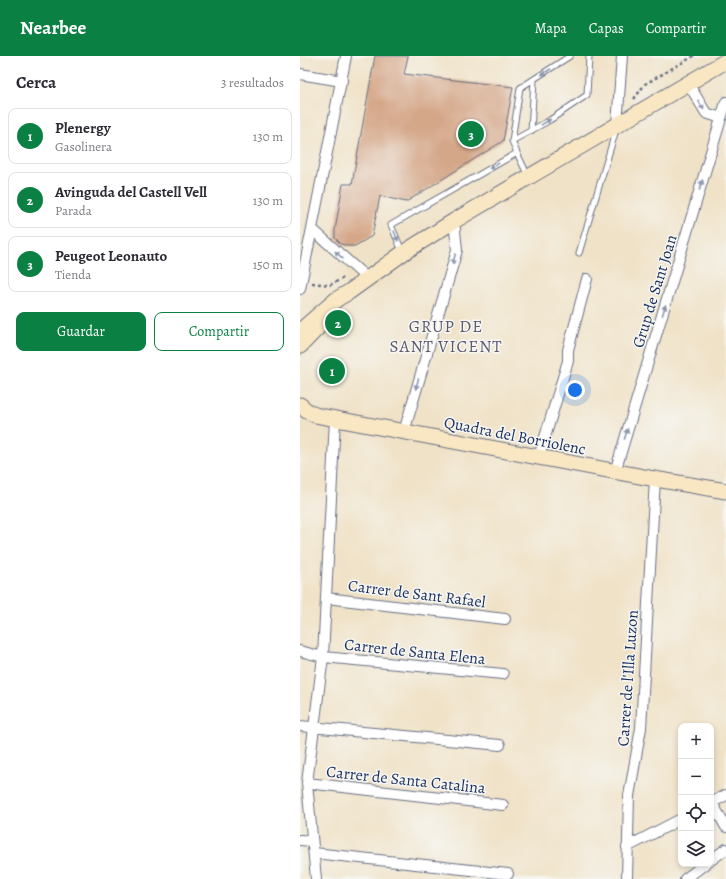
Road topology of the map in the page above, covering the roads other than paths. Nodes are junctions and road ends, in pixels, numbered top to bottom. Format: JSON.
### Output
{"nodes":[{"id":1,"x":346,"y":56,"type":"edge"},
{"id":2,"x":570,"y":56,"type":"edge"},
{"id":3,"x":589,"y":56,"type":"edge"},
{"id":4,"x":622,"y":56,"type":"edge"},
{"id":5,"x":726,"y":61,"type":"edge"},
{"id":6,"x":300,"y":74,"type":"edge"},
{"id":7,"x":534,"y":80,"type":"junction"},
{"id":8,"x":342,"y":81,"type":"junction"},
{"id":9,"x":688,"y":83,"type":"junction"},
{"id":10,"x":726,"y":102,"type":"edge"},
{"id":11,"x":721,"y":118,"type":"junction"},
{"id":12,"x":617,"y":125,"type":"junction"},
{"id":13,"x":531,"y":131,"type":"junction"},
{"id":14,"x":512,"y":142,"type":"junction"},
{"id":15,"x":517,"y":153,"type":"junction"},
{"id":16,"x":529,"y":177,"type":"junction"},
{"id":17,"x":454,"y":221,"type":"junction"},
{"id":18,"x":312,"y":229,"type":"junction"},
{"id":19,"x":403,"y":253,"type":"junction"},
{"id":20,"x":579,"y":253,"type":"dead end"},
{"id":21,"x":368,"y":279,"type":"junction"},
{"id":22,"x":587,"y":279,"type":"dead end"},
{"id":23,"x":301,"y":285,"type":"edge"},
{"id":24,"x":349,"y":292,"type":"junction"},
{"id":25,"x":300,"y":331,"type":"edge"},
{"id":26,"x":300,"y":346,"type":"edge"},
{"id":27,"x":300,"y":404,"type":"edge"},
{"id":28,"x":335,"y":419,"type":"junction"},
{"id":29,"x":404,"y":432,"type":"junction"},
{"id":30,"x":539,"y":457,"type":"junction"},
{"id":31,"x":615,"y":472,"type":"junction"},
{"id":32,"x":655,"y":479,"type":"junction"},
{"id":33,"x":726,"y":491,"type":"edge"},
{"id":34,"x":326,"y":598,"type":"junction"},
{"id":35,"x":505,"y":619,"type":"dead end"},
{"id":36,"x":300,"y":651,"type":"edge"},
{"id":37,"x":323,"y":657,"type":"junction"},
{"id":38,"x":503,"y":674,"type":"dead end"},
{"id":39,"x":300,"y":726,"type":"edge"},
{"id":40,"x":314,"y":727,"type":"junction"},
{"id":41,"x":500,"y":745,"type":"dead end"},
{"id":42,"x":307,"y":783,"type":"junction"},
{"id":43,"x":726,"y":795,"type":"edge"},
{"id":44,"x":714,"y":801,"type":"edge"},
{"id":45,"x":503,"y":805,"type":"dead end"},
{"id":46,"x":714,"y":807,"type":"edge"},
{"id":47,"x":678,"y":821,"type":"edge"},
{"id":48,"x":726,"y":828,"type":"edge"},
{"id":49,"x":300,"y":840,"type":"edge"},
{"id":50,"x":312,"y":841,"type":"junction"},
{"id":51,"x":627,"y":847,"type":"junction"},
{"id":52,"x":726,"y":849,"type":"edge"},
{"id":53,"x":314,"y":853,"type":"junction"},
{"id":54,"x":714,"y":858,"type":"edge"},
{"id":55,"x":701,"y":867,"type":"edge"},
{"id":56,"x":508,"y":874,"type":"dead end"},
{"id":57,"x":316,"y":879,"type":"edge"},
{"id":58,"x":627,"y":879,"type":"edge"},
{"id":59,"x":685,"y":879,"type":"edge"}],
"edges":[{"from":1,"to":8,"type":"street"},
{"from":2,"to":7,"type":"lane","one_way":true},
{"from":13,"to":3,"type":"lane","one_way":true},
{"from":4,"to":12,"type":"street"},
{"from":5,"to":9,"type":"main road"},
{"from":6,"to":8,"type":"street"},
{"from":7,"to":13,"type":"lane"},
{"from":7,"to":14,"type":"lane"},
{"from":8,"to":18,"type":"street"},
{"from":9,"to":11,"type":"street","one_way":true},
{"from":9,"to":12,"type":"main road"},
{"from":10,"to":11,"type":"street","name":"Grup de Sant Joan"},
{"from":31,"to":11,"type":"street","name":"Grup de Sant Joan","one_way":true},
{"from":12,"to":16,"type":"main road"},
{"from":12,"to":20,"type":"lane"},
{"from":13,"to":14,"type":"lane"},
{"from":14,"to":15,"type":"lane"},
{"from":15,"to":16,"type":"lane"},
{"from":15,"to":19,"type":"lane","one_way":true},
{"from":16,"to":17,"type":"main road"},
{"from":17,"to":19,"type":"main road"},
{"from":17,"to":29,"type":"street","one_way":true},
{"from":21,"to":18,"type":"street","one_way":true},
{"from":18,"to":23,"type":"street"},
{"from":19,"to":21,"type":"main road"},
{"from":21,"to":24,"type":"main road"},
{"from":22,"to":30,"type":"street"},
{"from":24,"to":25,"type":"main road"},
{"from":24,"to":26,"type":"main road"},
{"from":27,"to":28,"type":"main road","name":"Quadra del Borriolenc"},
{"from":28,"to":29,"type":"main road","name":"Quadra del Borriolenc"},
{"from":28,"to":34,"type":"street"},
{"from":29,"to":30,"type":"main road","name":"Quadra del Borriolenc"},
{"from":30,"to":31,"type":"main road","name":"Quadra del Borriolenc"},
{"from":31,"to":32,"type":"main road","name":"Quadra del Borriolenc"},
{"from":32,"to":33,"type":"main road","name":"Quadra del Borriolenc"},
{"from":32,"to":51,"type":"street","name":"Carrer de l'Illa Luzon"},
{"from":34,"to":35,"type":"street","name":"Carrer de Sant Rafael"},
{"from":34,"to":37,"type":"street"},
{"from":36,"to":37,"type":"street","name":"Carrer de Santa Elena"},
{"from":37,"to":38,"type":"street","name":"Carrer de Santa Elena"},
{"from":37,"to":40,"type":"street"},
{"from":39,"to":40,"type":"street"},
{"from":40,"to":41,"type":"street"},
{"from":40,"to":42,"type":"street"},
{"from":42,"to":45,"type":"street","name":"Carrer de Santa Catalina"},
{"from":42,"to":50,"type":"street"},
{"from":43,"to":44,"type":"street"},
{"from":46,"to":48,"type":"street"},
{"from":47,"to":51,"type":"street"},
{"from":49,"to":50,"type":"street"},
{"from":50,"to":53,"type":"street"},
{"from":51,"to":58,"type":"street","name":"Carrer de l'Illa Luzon"},
{"from":52,"to":54,"type":"street"},
{"from":53,"to":56,"type":"street"},
{"from":53,"to":57,"type":"street"},
{"from":55,"to":59,"type":"street"}]}
